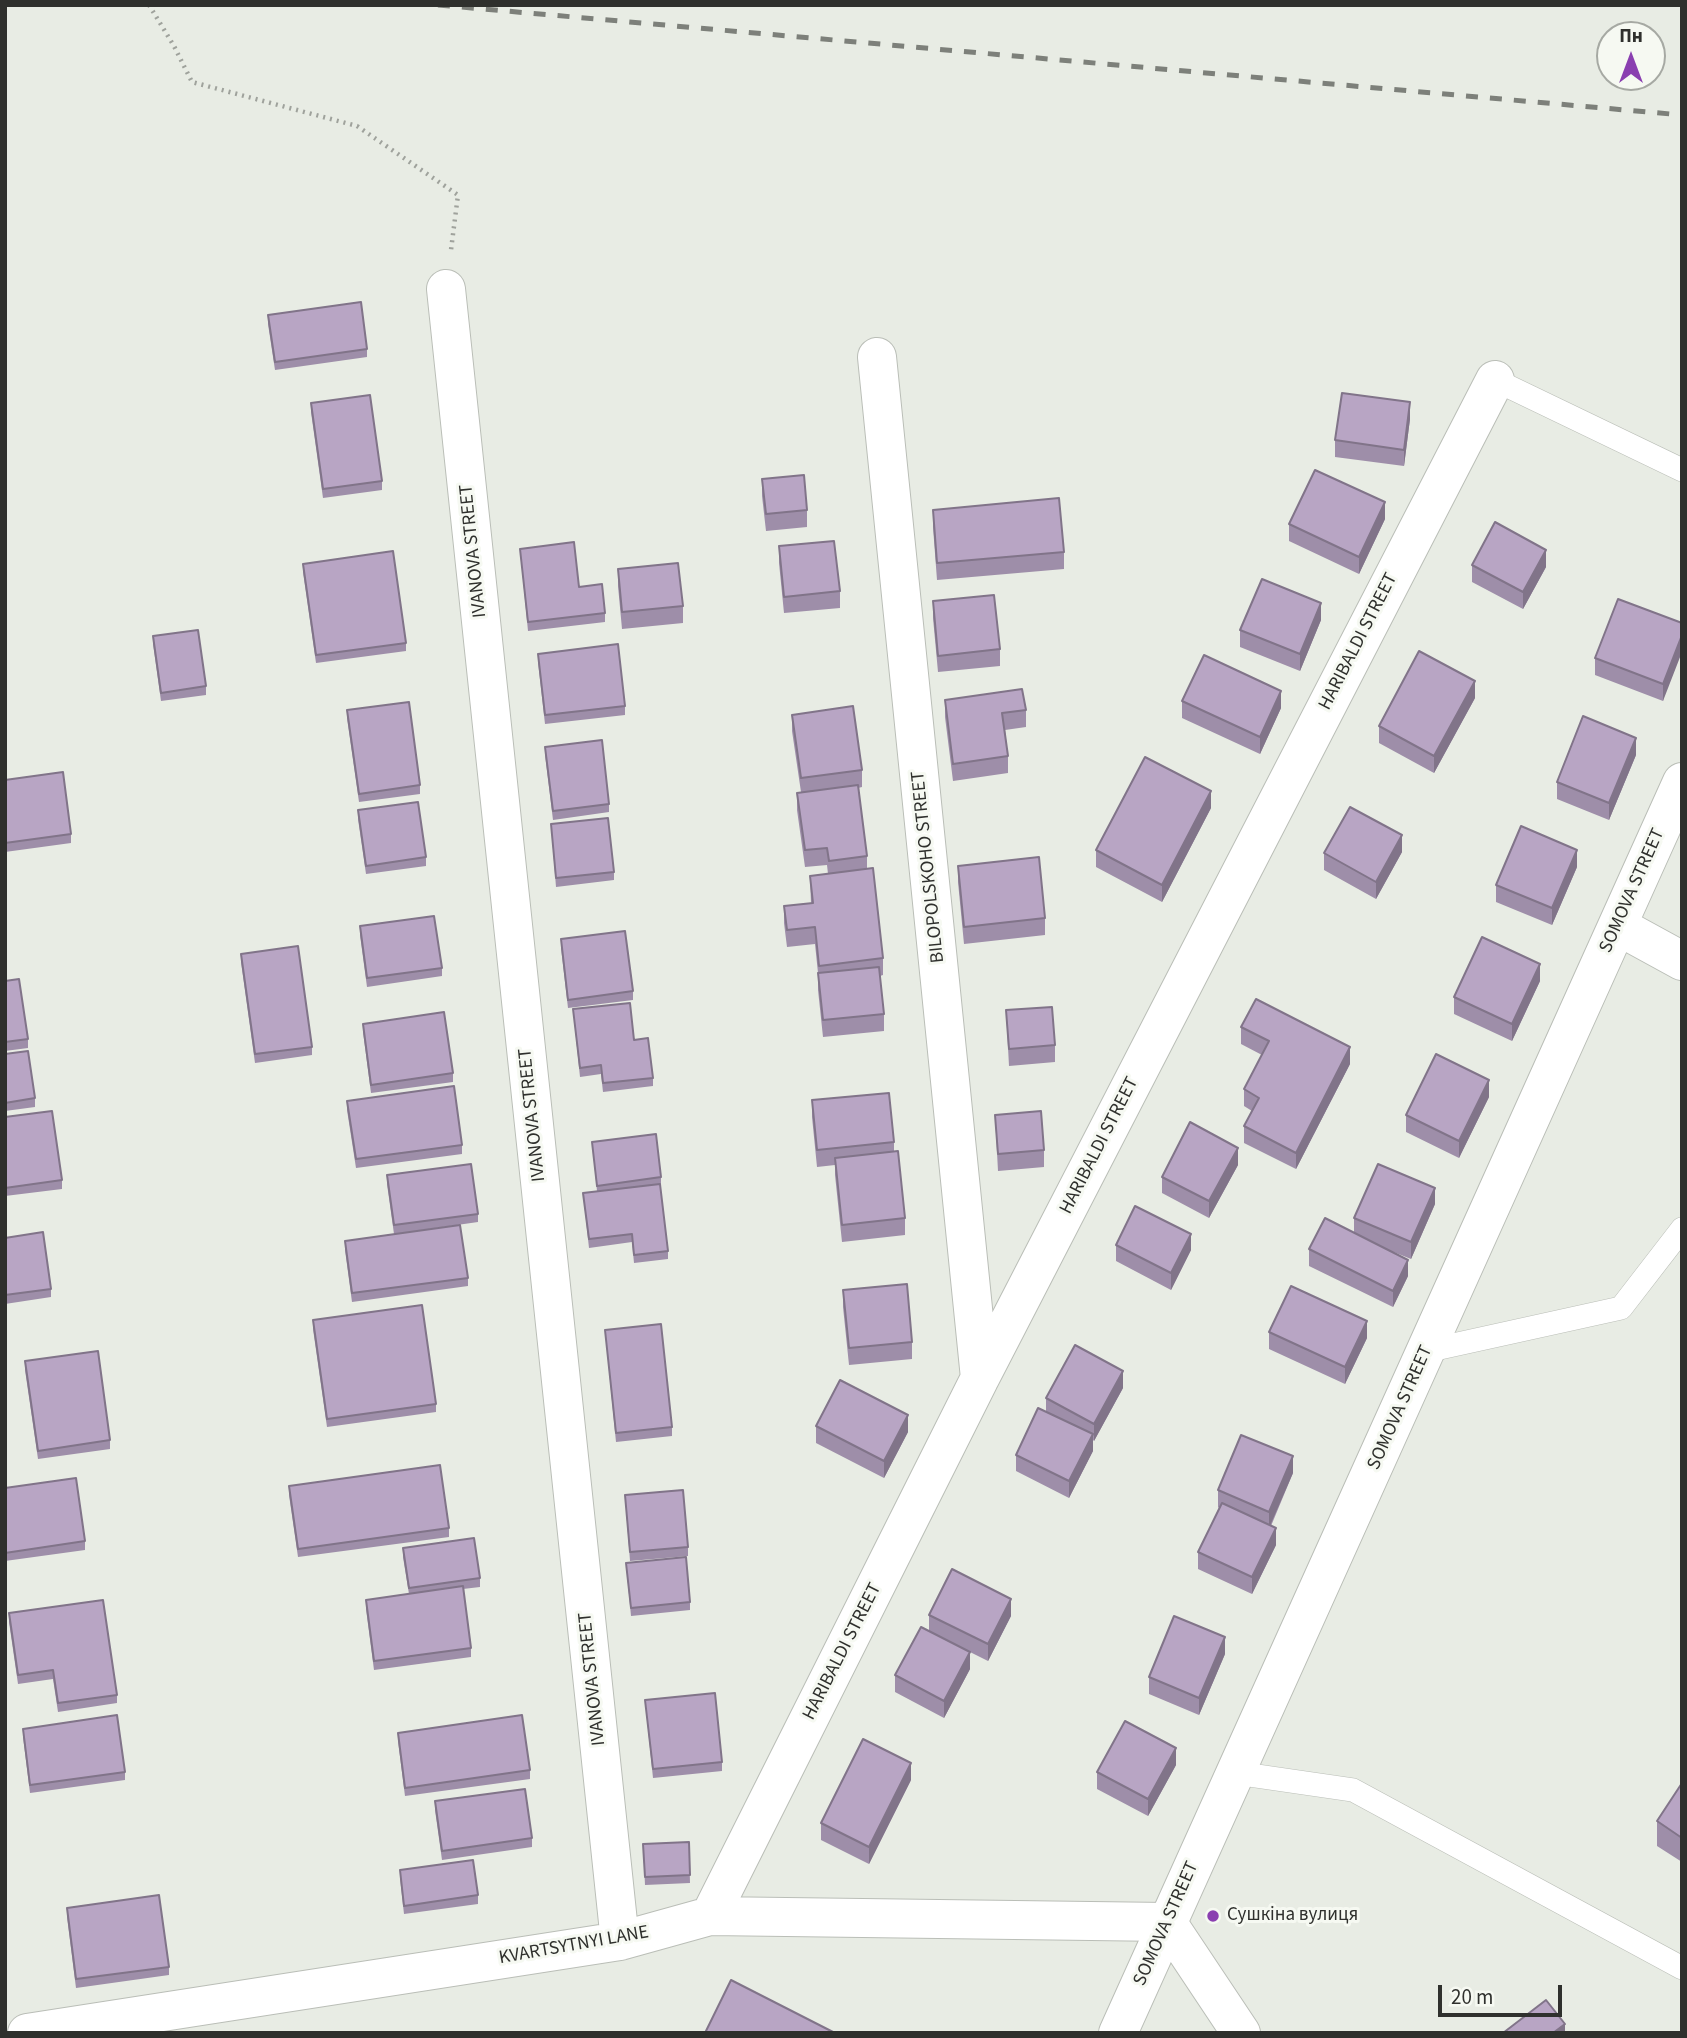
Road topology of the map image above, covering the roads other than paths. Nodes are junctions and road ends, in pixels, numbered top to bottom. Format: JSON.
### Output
{"nodes":[{"id":1,"x":446,"y":289,"type":"road end"},
{"id":2,"x":877,"y":357,"type":"dead end"},
{"id":3,"x":1494,"y":380,"type":"joint"},
{"id":4,"x":1682,"y":470,"type":"edge"},
{"id":5,"x":1682,"y":782,"type":"edge"},
{"id":6,"x":1618,"y":926,"type":"junction"},
{"id":7,"x":1682,"y":961,"type":"edge"},
{"id":8,"x":1682,"y":1228,"type":"edge"},
{"id":9,"x":1426,"y":1351,"type":"junction"},
{"id":10,"x":980,"y":1378,"type":"junction"},
{"id":11,"x":1236,"y":1773,"type":"junction"},
{"id":12,"x":710,"y":1916,"type":"junction"},
{"id":13,"x":1167,"y":1922,"type":"junction"},
{"id":14,"x":620,"y":1941,"type":"junction"},
{"id":15,"x":1682,"y":1968,"type":"edge"},
{"id":16,"x":5,"y":2018,"type":"edge"},
{"id":17,"x":8,"y":2033,"type":"edge"},
{"id":18,"x":27,"y":2033,"type":"edge"},
{"id":19,"x":1118,"y":2033,"type":"edge"},
{"id":20,"x":1241,"y":2033,"type":"edge"}],
"edges":[{"from":1,"to":14,"type":"street","name":"IVANOVA STREET"},
{"from":2,"to":10,"type":"street","name":"BILOPOLSKOHO STREET"},
{"from":3,"to":4,"type":"lane"},
{"from":3,"to":10,"type":"street","name":"HARIBALDI STREET"},
{"from":5,"to":6,"type":"street","name":"SOMOVA STREET"},
{"from":6,"to":7,"type":"street"},
{"from":6,"to":9,"type":"street","name":"SOMOVA STREET"},
{"from":8,"to":9,"type":"lane"},
{"from":9,"to":11,"type":"street","name":"SOMOVA STREET"},
{"from":10,"to":12,"type":"street","name":"HARIBALDI STREET"},
{"from":11,"to":13,"type":"street","name":"SOMOVA STREET"},
{"from":11,"to":15,"type":"lane"},
{"from":12,"to":13,"type":"street","name":"KVARTSYTNYI LANE"},
{"from":12,"to":14,"type":"street","name":"KVARTSYTNYI LANE"},
{"from":13,"to":19,"type":"street","name":"SOMOVA STREET"},
{"from":13,"to":20,"type":"street"},
{"from":14,"to":18,"type":"street","name":"KVARTSYTNYI LANE"},
{"from":16,"to":17,"type":"street"}]}
